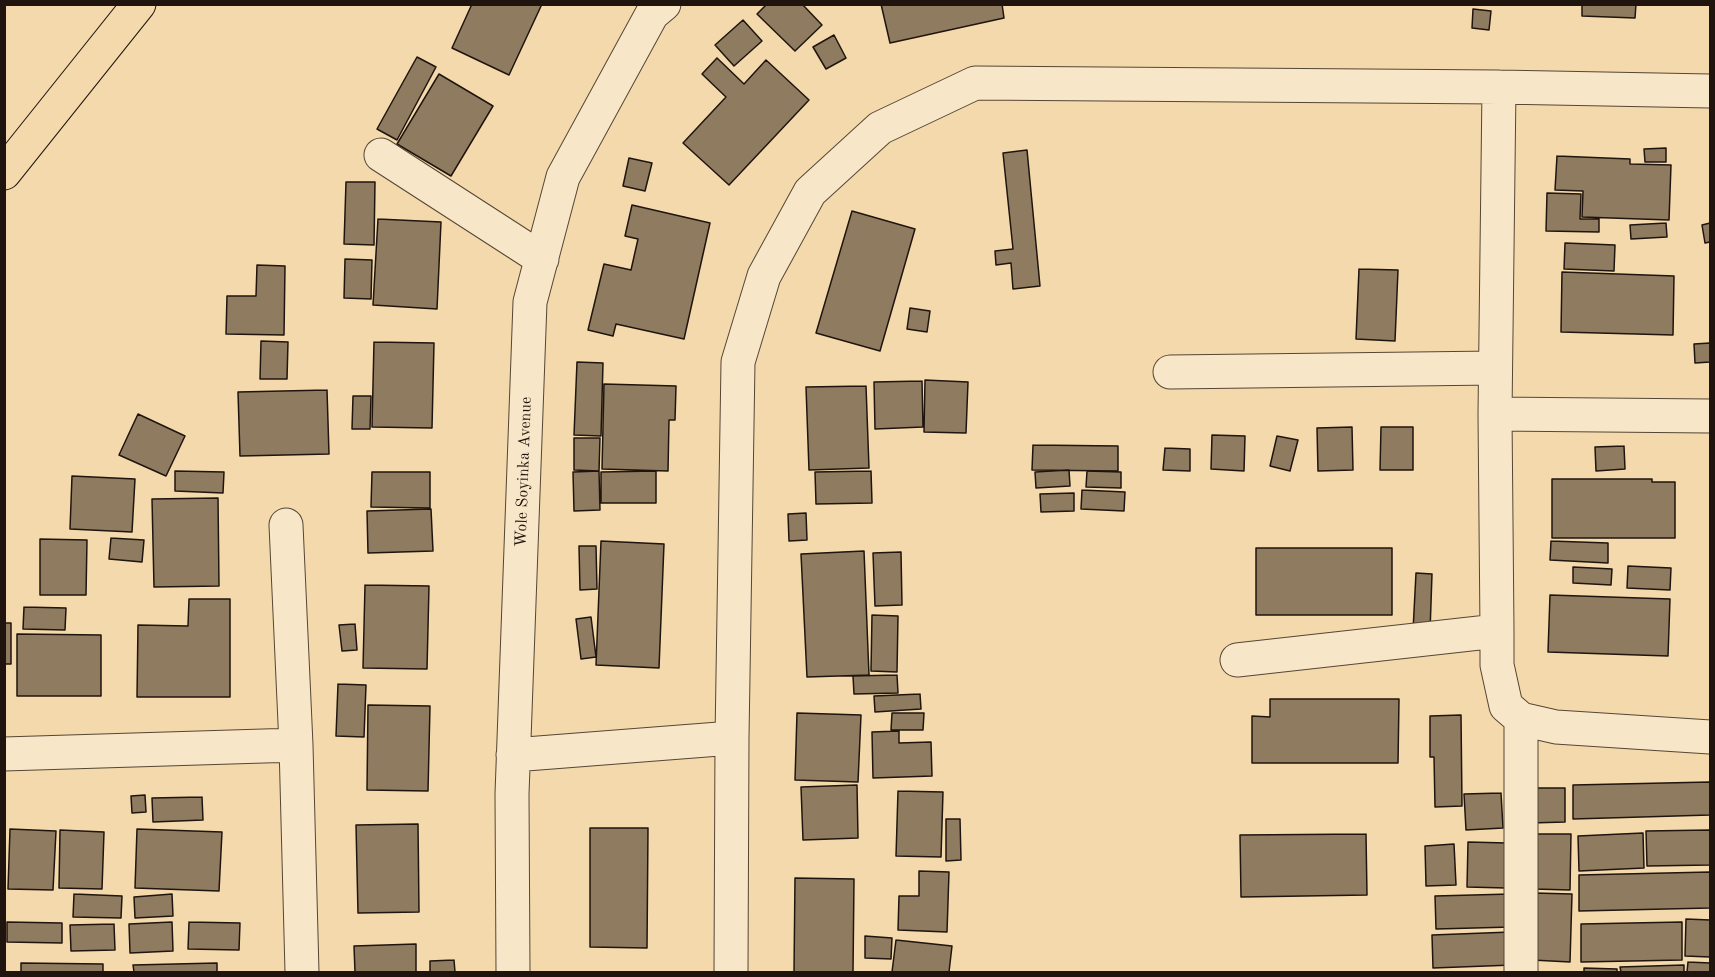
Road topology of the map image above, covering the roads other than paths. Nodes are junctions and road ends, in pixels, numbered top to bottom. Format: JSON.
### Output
{"nodes":[{"id":1,"x":139,"y":4,"type":"edge"},
{"id":2,"x":664,"y":4,"type":"edge"},
{"id":3,"x":1499,"y":87,"type":"junction"},
{"id":4,"x":1710,"y":91,"type":"edge"},
{"id":5,"x":381,"y":155,"type":"dead end"},
{"id":6,"x":4,"y":173,"type":"edge"},
{"id":7,"x":542,"y":259,"type":"junction"},
{"id":8,"x":1495,"y":368,"type":"junction"},
{"id":9,"x":1170,"y":372,"type":"dead end"},
{"id":10,"x":1495,"y":414,"type":"junction"},
{"id":11,"x":1710,"y":416,"type":"edge"},
{"id":12,"x":286,"y":525,"type":"dead end"},
{"id":13,"x":1497,"y":631,"type":"junction"},
{"id":14,"x":1237,"y":660,"type":"dead end"},
{"id":15,"x":1521,"y":719,"type":"junction"},
{"id":16,"x":1710,"y":737,"type":"edge"},
{"id":17,"x":732,"y":738,"type":"junction"},
{"id":18,"x":296,"y":745,"type":"junction"},
{"id":19,"x":4,"y":754,"type":"edge"},
{"id":20,"x":513,"y":755,"type":"junction"},
{"id":21,"x":302,"y":972,"type":"edge"},
{"id":22,"x":513,"y":972,"type":"edge"},
{"id":23,"x":731,"y":972,"type":"edge"},
{"id":24,"x":1521,"y":972,"type":"edge"}],
"edges":[{"from":1,"to":6,"type":"main road"},
{"from":2,"to":7,"type":"street","name":"Wole Soyinka Avenue"},
{"from":3,"to":4,"type":"street"},
{"from":3,"to":8,"type":"street"},
{"from":3,"to":17,"type":"street"},
{"from":5,"to":7,"type":"street"},
{"from":7,"to":20,"type":"street","name":"Wole Soyinka Avenue"},
{"from":8,"to":9,"type":"street"},
{"from":8,"to":10,"type":"street"},
{"from":10,"to":11,"type":"street"},
{"from":10,"to":13,"type":"street"},
{"from":12,"to":18,"type":"street"},
{"from":13,"to":14,"type":"street"},
{"from":13,"to":15,"type":"street"},
{"from":15,"to":16,"type":"street"},
{"from":15,"to":24,"type":"street"},
{"from":17,"to":20,"type":"street"},
{"from":17,"to":23,"type":"street"},
{"from":18,"to":19,"type":"street"},
{"from":18,"to":21,"type":"street"},
{"from":20,"to":22,"type":"street","name":"Wole Soyinka Avenue"}]}
